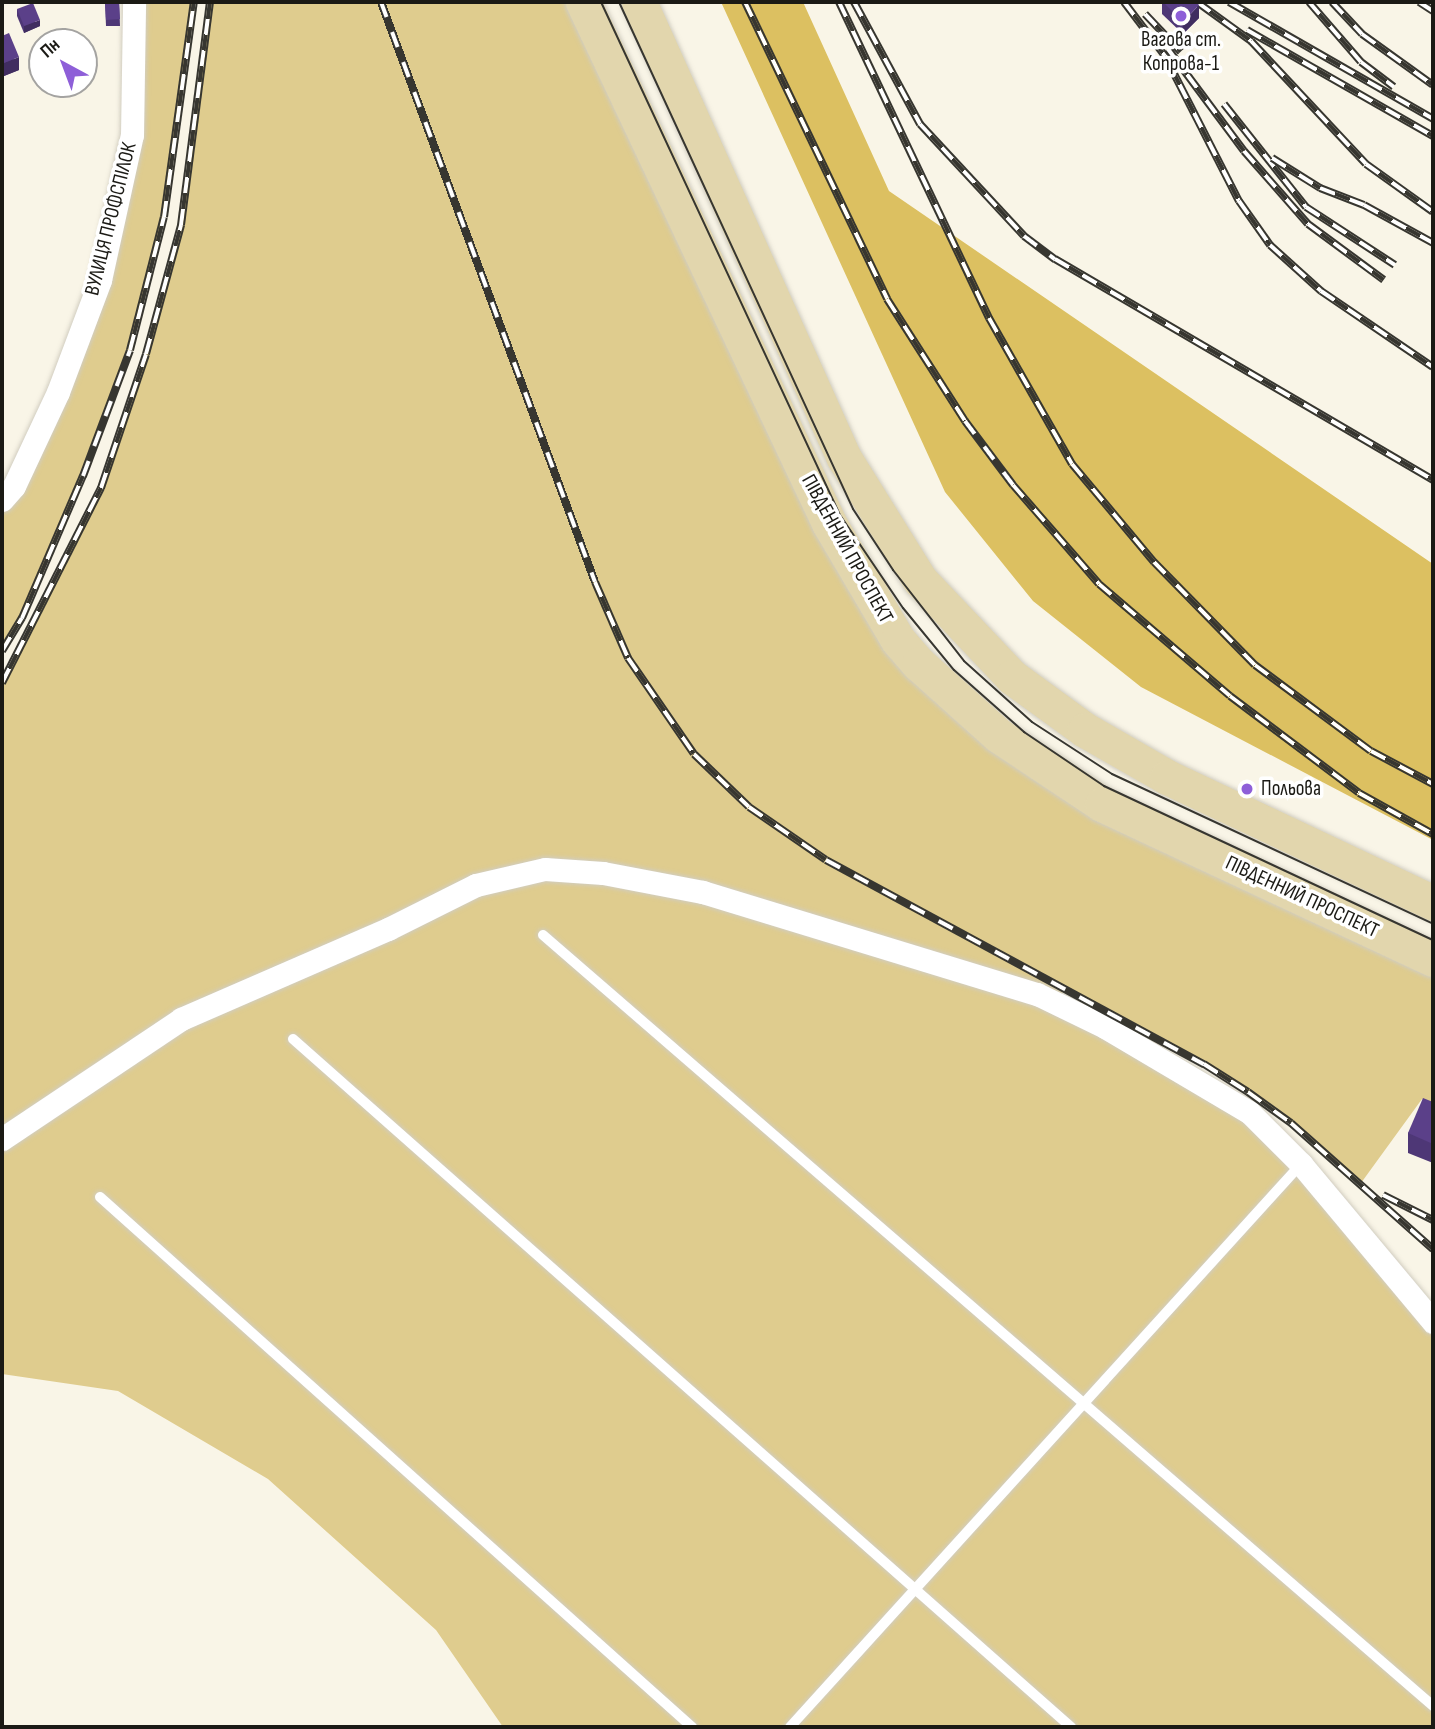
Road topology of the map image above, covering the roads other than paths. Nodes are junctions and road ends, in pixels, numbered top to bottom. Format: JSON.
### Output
{"nodes":[{"id":1,"x":134,"y":2,"type":"edge"},
{"id":2,"x":583,"y":2,"type":"edge"},
{"id":3,"x":639,"y":2,"type":"edge"},
{"id":4,"x":6,"y":487,"type":"edge"},
{"id":5,"x":1433,"y":903,"type":"edge"},
{"id":6,"x":543,"y":935,"type":"dead end"},
{"id":7,"x":1433,"y":959,"type":"edge"},
{"id":8,"x":293,"y":1039,"type":"dead end"},
{"id":9,"x":2,"y":1139,"type":"edge"},
{"id":10,"x":1301,"y":1164,"type":"junction"},
{"id":11,"x":100,"y":1197,"type":"dead end"},
{"id":12,"x":1433,"y":1322,"type":"edge"},
{"id":13,"x":1084,"y":1404,"type":"junction"},
{"id":14,"x":915,"y":1590,"type":"junction"},
{"id":15,"x":1433,"y":1706,"type":"edge"},
{"id":16,"x":692,"y":1727,"type":"edge"},
{"id":17,"x":790,"y":1727,"type":"edge"},
{"id":18,"x":1071,"y":1727,"type":"edge"}],
"edges":[{"from":1,"to":4,"type":"street","name":"ВУЛИЦЯ ПРОФСПІЛОК"},
{"from":2,"to":7,"type":"main road","name":"ПІВДЕННИЙ ПРОСПЕКТ"},
{"from":3,"to":5,"type":"main road","name":"ПІВДЕННИЙ ПРОСПЕКТ"},
{"from":6,"to":13,"type":"lane"},
{"from":8,"to":14,"type":"lane"},
{"from":9,"to":10,"type":"street"},
{"from":10,"to":12,"type":"street"},
{"from":10,"to":13,"type":"lane"},
{"from":11,"to":16,"type":"lane"},
{"from":13,"to":14,"type":"lane"},
{"from":13,"to":15,"type":"lane"},
{"from":14,"to":17,"type":"lane"},
{"from":14,"to":18,"type":"lane"}]}
